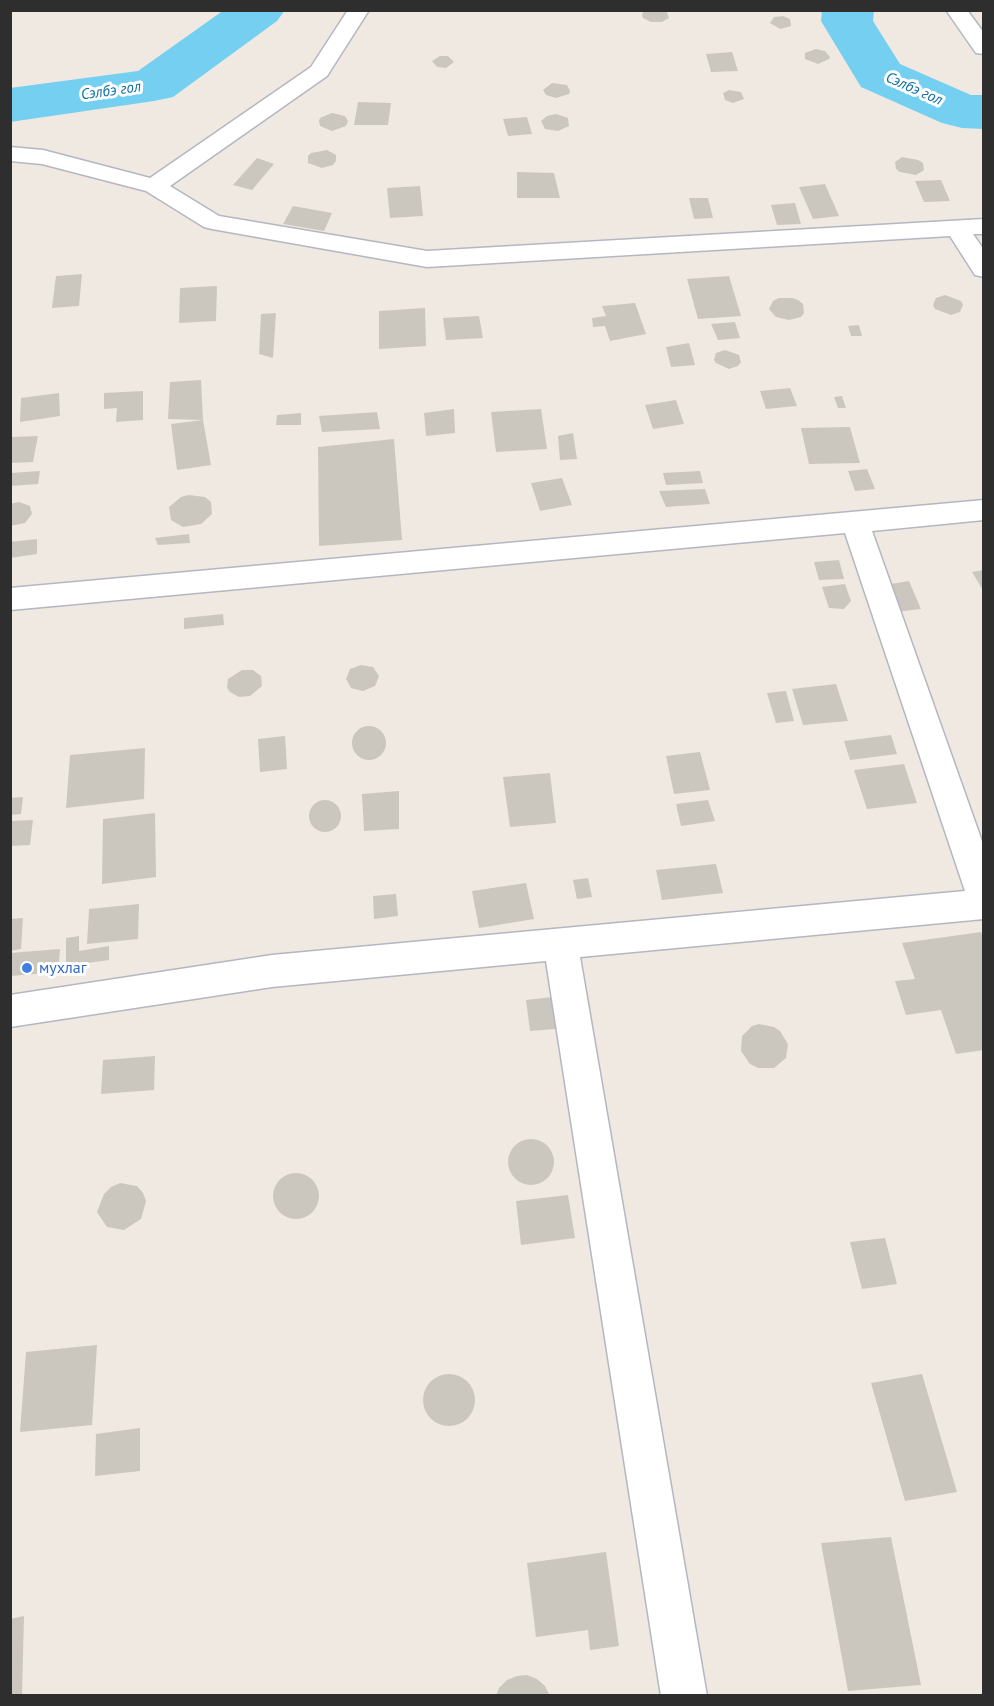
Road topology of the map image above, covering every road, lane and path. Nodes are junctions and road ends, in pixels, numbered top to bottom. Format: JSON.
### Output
{"nodes":[{"id":1,"x":359,"y":10,"type":"edge"},
{"id":2,"x":956,"y":10,"type":"edge"},
{"id":3,"x":984,"y":48,"type":"edge"},
{"id":4,"x":10,"y":154,"type":"edge"},
{"id":5,"x":154,"y":186,"type":"junction"},
{"id":6,"x":984,"y":226,"type":"edge"},
{"id":7,"x":956,"y":227,"type":"junction"},
{"id":8,"x":984,"y":269,"type":"edge"},
{"id":9,"x":984,"y":510,"type":"edge"},
{"id":10,"x":855,"y":522,"type":"junction"},
{"id":11,"x":10,"y":598,"type":"edge"},
{"id":12,"x":984,"y":896,"type":"edge"},
{"id":13,"x":984,"y":904,"type":"edge"},
{"id":14,"x":561,"y":944,"type":"junction"},
{"id":15,"x":10,"y":1011,"type":"edge"},
{"id":16,"x":684,"y":1695,"type":"edge"}],
"edges":[{"from":1,"to":5,"type":"street"},
{"from":2,"to":3,"type":"street"},
{"from":4,"to":5,"type":"street"},
{"from":5,"to":7,"type":"street"},
{"from":6,"to":7,"type":"street"},
{"from":7,"to":8,"type":"street"},
{"from":9,"to":10,"type":"street"},
{"from":10,"to":11,"type":"street"},
{"from":10,"to":12,"type":"street"},
{"from":13,"to":14,"type":"street"},
{"from":14,"to":15,"type":"street"},
{"from":14,"to":16,"type":"street"}]}
